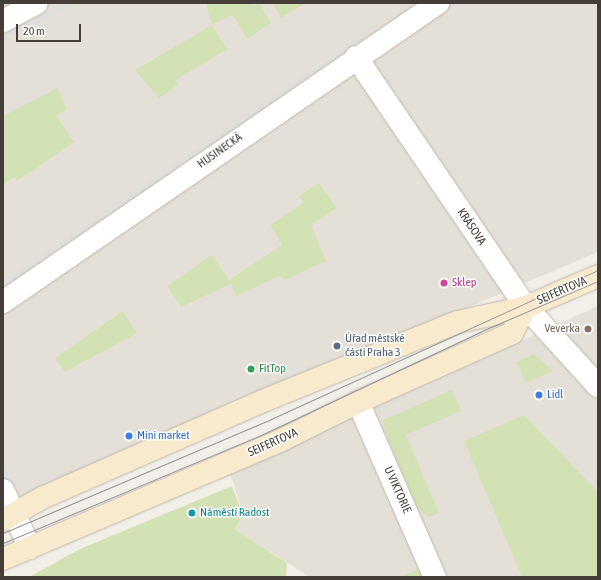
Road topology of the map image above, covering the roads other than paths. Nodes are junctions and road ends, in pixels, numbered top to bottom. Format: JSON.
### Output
{"nodes":[{"id":1,"x":37,"y":3,"type":"edge"},
{"id":2,"x":438,"y":3,"type":"edge"},
{"id":3,"x":3,"y":21,"type":"edge"},
{"id":4,"x":356,"y":58,"type":"junction"},
{"id":5,"x":598,"y":276,"type":"edge"},
{"id":6,"x":3,"y":302,"type":"edge"},
{"id":7,"x":526,"y":307,"type":"junction"},
{"id":8,"x":598,"y":386,"type":"edge"},
{"id":9,"x":358,"y":402,"type":"junction"},
{"id":10,"x":3,"y":490,"type":"edge"},
{"id":11,"x":8,"y":517,"type":"edge"},
{"id":12,"x":30,"y":548,"type":"junction"},
{"id":13,"x":3,"y":559,"type":"edge"},
{"id":14,"x":435,"y":577,"type":"edge"}],
"edges":[{"from":1,"to":3,"type":"street"},
{"from":2,"to":4,"type":"street","name":"HUSINECKÁ"},
{"from":4,"to":6,"type":"street","name":"HUSINECKÁ"},
{"from":4,"to":7,"type":"street","name":"KRÁSOVA"},
{"from":5,"to":7,"type":"street","name":"SEIFERTOVA"},
{"from":7,"to":8,"type":"street","name":"KRÁSOVA"},
{"from":7,"to":9,"type":"street","name":"SEIFERTOVA"},
{"from":7,"to":11,"type":"street","name":"SEIFERTOVA"},
{"from":9,"to":12,"type":"street","name":"SEIFERTOVA"},
{"from":9,"to":14,"type":"street","name":"U VIKTORIE"},
{"from":10,"to":11,"type":"street"},
{"from":11,"to":12,"type":"street"},
{"from":12,"to":13,"type":"street","name":"SEIFERTOVA"}]}
